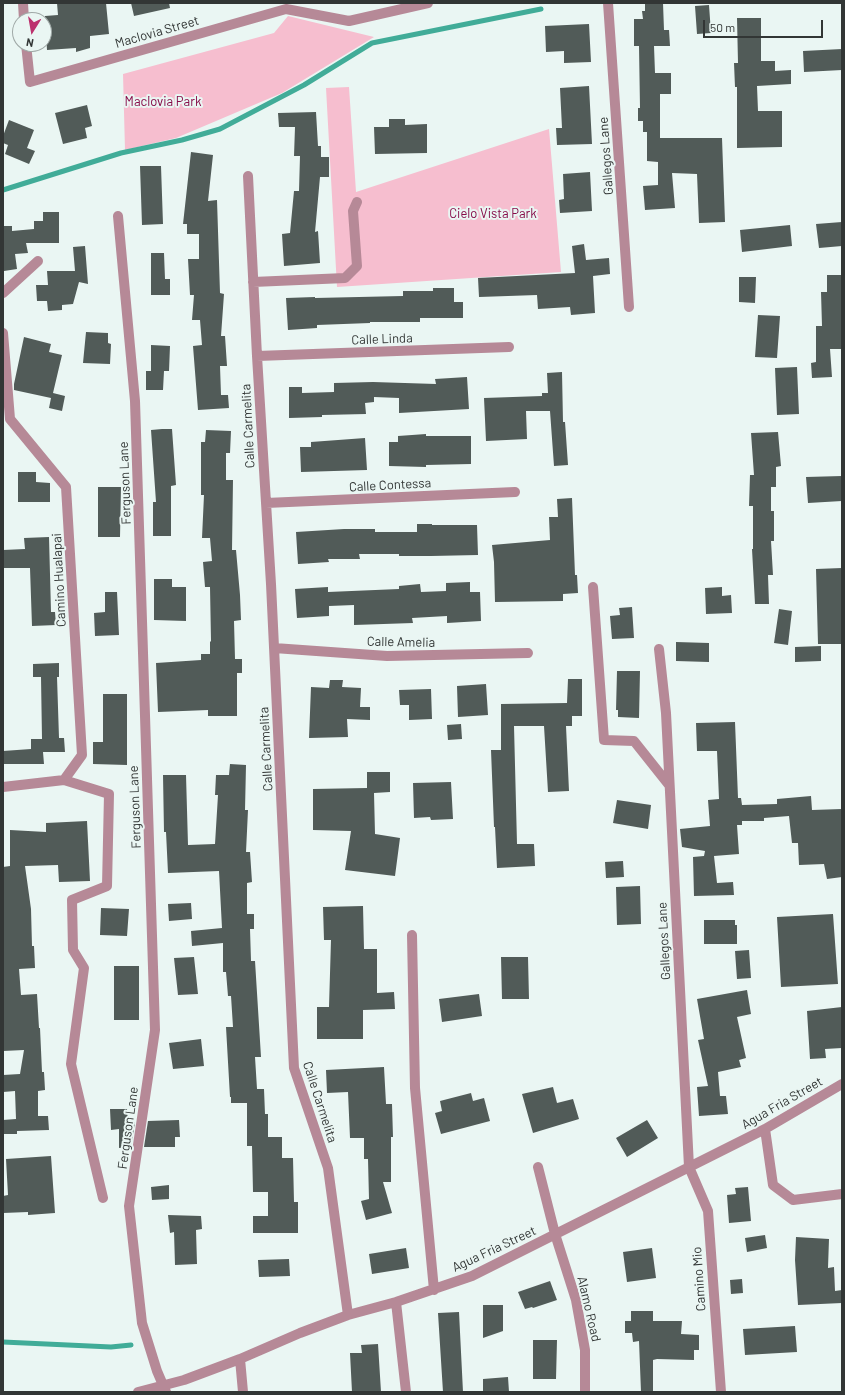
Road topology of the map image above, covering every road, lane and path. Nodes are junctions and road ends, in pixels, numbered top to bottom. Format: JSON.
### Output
{"nodes":[{"id":1,"x":428,"y":3,"type":"edge"},
{"id":2,"x":608,"y":3,"type":"edge"},
{"id":3,"x":287,"y":6,"type":"edge"},
{"id":4,"x":27,"y":52,"type":"edge"},
{"id":5,"x":248,"y":176,"type":"dead end"},
{"id":6,"x":357,"y":202,"type":"dead end"},
{"id":7,"x":118,"y":216,"type":"dead end"},
{"id":8,"x":38,"y":261,"type":"dead end"},
{"id":9,"x":253,"y":282,"type":"junction"},
{"id":10,"x":3,"y":292,"type":"edge"},
{"id":11,"x":629,"y":307,"type":"dead end"},
{"id":12,"x":3,"y":333,"type":"edge"},
{"id":13,"x":509,"y":347,"type":"dead end"},
{"id":14,"x":257,"y":356,"type":"junction"},
{"id":15,"x":515,"y":492,"type":"dead end"},
{"id":16,"x":266,"y":503,"type":"junction"},
{"id":17,"x":593,"y":587,"type":"dead end"},
{"id":18,"x":274,"y":648,"type":"junction"},
{"id":19,"x":659,"y":649,"type":"dead end"},
{"id":20,"x":528,"y":653,"type":"dead end"},
{"id":21,"x":64,"y":780,"type":"junction"},
{"id":22,"x":669,"y":785,"type":"junction"},
{"id":23,"x":3,"y":787,"type":"edge"},
{"id":24,"x":412,"y":935,"type":"dead end"},
{"id":25,"x":842,"y":1084,"type":"edge"},
{"id":26,"x":765,"y":1129,"type":"junction"},
{"id":27,"x":538,"y":1167,"type":"dead end"},
{"id":28,"x":688,"y":1167,"type":"junction"},
{"id":29,"x":842,"y":1194,"type":"edge"},
{"id":30,"x":103,"y":1198,"type":"dead end"},
{"id":31,"x":555,"y":1234,"type":"junction"},
{"id":32,"x":434,"y":1290,"type":"junction"},
{"id":33,"x":396,"y":1302,"type":"junction"},
{"id":34,"x":348,"y":1315,"type":"junction"},
{"id":35,"x":240,"y":1358,"type":"junction"},
{"id":36,"x":165,"y":1389,"type":"edge"},
{"id":37,"x":138,"y":1392,"type":"edge"},
{"id":38,"x":243,"y":1392,"type":"edge"},
{"id":39,"x":406,"y":1392,"type":"edge"},
{"id":40,"x":586,"y":1392,"type":"edge"},
{"id":41,"x":720,"y":1392,"type":"edge"}],
"edges":[{"from":1,"to":3,"type":"street"},
{"from":2,"to":11,"type":"street","name":"Gallegos Lane"},
{"from":3,"to":4,"type":"street","name":"Maclovia Street"},
{"from":5,"to":9,"type":"street","name":"Calle Carmelita"},
{"from":6,"to":9,"type":"street"},
{"from":7,"to":36,"type":"street","name":"Ferguson Lane"},
{"from":8,"to":10,"type":"street"},
{"from":9,"to":14,"type":"street","name":"Calle Carmelita"},
{"from":12,"to":21,"type":"street","name":"Camino Hualapai"},
{"from":13,"to":14,"type":"street","name":"Calle Linda"},
{"from":14,"to":16,"type":"street","name":"Calle Carmelita"},
{"from":15,"to":16,"type":"street","name":"Calle Contessa"},
{"from":16,"to":18,"type":"street","name":"Calle Carmelita"},
{"from":17,"to":22,"type":"street"},
{"from":18,"to":20,"type":"street","name":"Calle Amelia"},
{"from":18,"to":34,"type":"street","name":"Calle Carmelita"},
{"from":19,"to":22,"type":"street","name":"Gallegos Lane"},
{"from":21,"to":23,"type":"street"},
{"from":21,"to":30,"type":"street"},
{"from":22,"to":28,"type":"street","name":"Gallegos Lane"},
{"from":24,"to":32,"type":"street"},
{"from":25,"to":26,"type":"street","name":"Agua Fria Street"},
{"from":26,"to":28,"type":"street","name":"Agua Fria Street"},
{"from":26,"to":29,"type":"street"},
{"from":27,"to":31,"type":"street","name":"Alamo Road"},
{"from":28,"to":31,"type":"street","name":"Agua Fria Street"},
{"from":28,"to":41,"type":"street","name":"Camino Mio"},
{"from":31,"to":32,"type":"street","name":"Agua Fria Street"},
{"from":31,"to":40,"type":"street","name":"Alamo Road"},
{"from":32,"to":33,"type":"street","name":"Agua Fria Street"},
{"from":33,"to":34,"type":"street","name":"Agua Fria Street"},
{"from":33,"to":39,"type":"street"},
{"from":34,"to":35,"type":"street","name":"Agua Fria Street"},
{"from":35,"to":36,"type":"street","name":"Agua Fria Street"},
{"from":35,"to":38,"type":"street"},
{"from":36,"to":37,"type":"street","name":"Agua Fria Street"}]}
